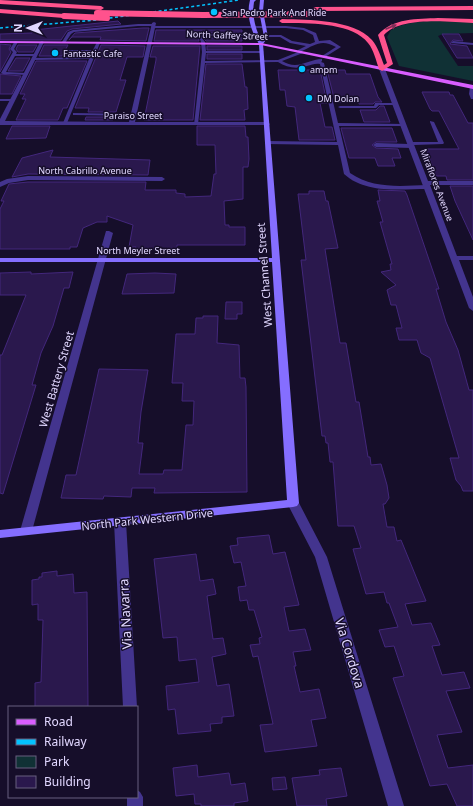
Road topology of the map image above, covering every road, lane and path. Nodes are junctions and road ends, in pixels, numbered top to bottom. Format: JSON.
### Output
{"nodes":[{"id":1,"x":39,"y":0,"type":"edge"},
{"id":2,"x":254,"y":0,"type":"edge"},
{"id":3,"x":262,"y":0,"type":"edge"},
{"id":4,"x":0,"y":2,"type":"edge"},
{"id":5,"x":0,"y":7,"type":"edge"},
{"id":6,"x":100,"y":7,"type":"junction"},
{"id":7,"x":136,"y":7,"type":"dead end"},
{"id":8,"x":473,"y":7,"type":"edge"},
{"id":9,"x":176,"y":10,"type":"junction"},
{"id":10,"x":0,"y":11,"type":"edge"},
{"id":11,"x":316,"y":12,"type":"junction"},
{"id":12,"x":473,"y":12,"type":"edge"},
{"id":13,"x":347,"y":16,"type":"dead end"},
{"id":14,"x":401,"y":17,"type":"dead end"},
{"id":15,"x":473,"y":18,"type":"edge"},
{"id":16,"x":473,"y":21,"type":"edge"},
{"id":17,"x":153,"y":25,"type":"junction"},
{"id":18,"x":254,"y":27,"type":"junction"},
{"id":19,"x":264,"y":27,"type":"junction"},
{"id":20,"x":255,"y":35,"type":"junction"},
{"id":21,"x":266,"y":36,"type":"junction"},
{"id":22,"x":0,"y":42,"type":"edge"},
{"id":23,"x":16,"y":42,"type":"junction"},
{"id":24,"x":42,"y":42,"type":"junction"},
{"id":25,"x":64,"y":42,"type":"junction"},
{"id":26,"x":98,"y":42,"type":"junction"},
{"id":27,"x":203,"y":42,"type":"junction"},
{"id":28,"x":238,"y":42,"type":"junction"},
{"id":29,"x":317,"y":42,"type":"junction"},
{"id":30,"x":453,"y":42,"type":"dead end"},
{"id":31,"x":72,"y":43,"type":"junction"},
{"id":32,"x":148,"y":43,"type":"junction"},
{"id":33,"x":261,"y":44,"type":"junction"},
{"id":34,"x":473,"y":44,"type":"edge"},
{"id":35,"x":309,"y":46,"type":"junction"},
{"id":36,"x":68,"y":51,"type":"junction"},
{"id":37,"x":94,"y":51,"type":"junction"},
{"id":38,"x":300,"y":51,"type":"junction"},
{"id":39,"x":204,"y":52,"type":"junction"},
{"id":40,"x":239,"y":52,"type":"junction"},
{"id":41,"x":262,"y":52,"type":"junction"},
{"id":42,"x":13,"y":55,"type":"junction"},
{"id":43,"x":325,"y":56,"type":"junction"},
{"id":44,"x":34,"y":57,"type":"junction"},
{"id":45,"x":91,"y":58,"type":"junction"},
{"id":46,"x":334,"y":58,"type":"junction"},
{"id":47,"x":62,"y":59,"type":"junction"},
{"id":48,"x":262,"y":61,"type":"junction"},
{"id":49,"x":279,"y":61,"type":"junction"},
{"id":50,"x":203,"y":62,"type":"junction"},
{"id":51,"x":316,"y":62,"type":"junction"},
{"id":52,"x":322,"y":63,"type":"junction"},
{"id":53,"x":382,"y":69,"type":"junction"},
{"id":54,"x":26,"y":74,"type":"junction"},
{"id":55,"x":473,"y":87,"type":"edge"},
{"id":56,"x":473,"y":98,"type":"edge"},
{"id":57,"x":0,"y":100,"type":"edge"},
{"id":58,"x":12,"y":100,"type":"junction"},
{"id":59,"x":396,"y":104,"type":"junction"},
{"id":60,"x":340,"y":107,"type":"dead end"},
{"id":61,"x":75,"y":114,"type":"dead end"},
{"id":62,"x":133,"y":115,"type":"junction"},
{"id":63,"x":432,"y":122,"type":"dead end"},
{"id":64,"x":1,"y":123,"type":"edge"},
{"id":65,"x":65,"y":123,"type":"junction"},
{"id":66,"x":131,"y":124,"type":"junction"},
{"id":67,"x":196,"y":124,"type":"junction"},
{"id":68,"x":266,"y":124,"type":"junction"},
{"id":69,"x":335,"y":124,"type":"junction"},
{"id":70,"x":404,"y":125,"type":"junction"},
{"id":71,"x":268,"y":143,"type":"junction"},
{"id":72,"x":340,"y":144,"type":"junction"},
{"id":73,"x":376,"y":144,"type":"dead end"},
{"id":74,"x":411,"y":145,"type":"junction"},
{"id":75,"x":162,"y":179,"type":"dead end"},
{"id":76,"x":473,"y":183,"type":"edge"},
{"id":77,"x":0,"y":185,"type":"edge"},
{"id":78,"x":426,"y":185,"type":"junction"},
{"id":79,"x":109,"y":233,"type":"dead end"},
{"id":80,"x":454,"y":258,"type":"junction"},
{"id":81,"x":473,"y":258,"type":"edge"},
{"id":82,"x":0,"y":260,"type":"edge"},
{"id":83,"x":102,"y":260,"type":"junction"},
{"id":84,"x":275,"y":260,"type":"junction"},
{"id":85,"x":473,"y":308,"type":"edge"},
{"id":86,"x":293,"y":503,"type":"junction"},
{"id":87,"x":120,"y":522,"type":"junction"},
{"id":88,"x":26,"y":531,"type":"junction"},
{"id":89,"x":0,"y":534,"type":"edge"},
{"id":90,"x":130,"y":706,"type":"edge"},
{"id":91,"x":396,"y":806,"type":"edge"}],
"edges":[{"from":1,"to":6,"type":"highway"},
{"from":2,"to":18,"type":"street","name":"West Channel Street"},
{"from":3,"to":19,"type":"street"},
{"from":4,"to":6,"type":"highway"},
{"from":5,"to":6,"type":"highway"},
{"from":6,"to":9,"type":"highway"},
{"from":6,"to":11,"type":"highway","bridge":true},
{"from":7,"to":9,"type":"highway"},
{"from":8,"to":11,"type":"highway"},
{"from":9,"to":11,"type":"highway"},
{"from":10,"to":53,"type":"highway","bridge":true},
{"from":11,"to":12,"type":"highway"},
{"from":11,"to":13,"type":"highway"},
{"from":14,"to":15,"type":"highway"},
{"from":53,"to":16,"type":"highway","one_way":true},
{"from":17,"to":18,"type":"lane"},
{"from":17,"to":25,"type":"lane"},
{"from":17,"to":32,"type":"street"},
{"from":18,"to":19,"type":"lane"},
{"from":18,"to":20,"type":"street","name":"West Channel Street"},
{"from":19,"to":21,"type":"street"},
{"from":19,"to":29,"type":"lane"},
{"from":20,"to":27,"type":"lane"},
{"from":20,"to":33,"type":"street","name":"West Channel Street"},
{"from":21,"to":33,"type":"street"},
{"from":21,"to":35,"type":"lane"},
{"from":22,"to":23,"type":"main road","name":"North Gaffey Street"},
{"from":23,"to":24,"type":"main road","name":"North Gaffey Street"},
{"from":23,"to":42,"type":"lane"},
{"from":24,"to":25,"type":"main road","name":"North Gaffey Street"},
{"from":24,"to":44,"type":"street"},
{"from":25,"to":31,"type":"main road","name":"North Gaffey Street"},
{"from":26,"to":31,"type":"main road","name":"North Gaffey Street"},
{"from":26,"to":32,"type":"main road","name":"North Gaffey Street"},
{"from":26,"to":37,"type":"lane"},
{"from":27,"to":28,"type":"main road","name":"North Gaffey Street"},
{"from":27,"to":32,"type":"main road","name":"North Gaffey Street"},
{"from":27,"to":39,"type":"lane"},
{"from":28,"to":33,"type":"main road","name":"North Gaffey Street"},
{"from":28,"to":40,"type":"lane"},
{"from":29,"to":35,"type":"lane"},
{"from":29,"to":43,"type":"lane"},
{"from":30,"to":34,"type":"street"},
{"from":31,"to":36,"type":"lane"},
{"from":32,"to":62,"type":"street"},
{"from":33,"to":38,"type":"main road","name":"North Gaffey Street"},
{"from":33,"to":41,"type":"street","name":"West Channel Street"},
{"from":35,"to":38,"type":"lane"},
{"from":36,"to":37,"type":"lane"},
{"from":36,"to":47,"type":"lane"},
{"from":37,"to":45,"type":"lane"},
{"from":38,"to":43,"type":"main road","name":"North Gaffey Street"},
{"from":38,"to":49,"type":"lane"},
{"from":39,"to":40,"type":"lane"},
{"from":39,"to":50,"type":"lane"},
{"from":40,"to":41,"type":"lane"},
{"from":41,"to":48,"type":"street","name":"West Channel Street"},
{"from":42,"to":44,"type":"lane"},
{"from":42,"to":54,"type":"lane"},
{"from":43,"to":46,"type":"main road","name":"North Gaffey Street"},
{"from":43,"to":51,"type":"lane"},
{"from":44,"to":47,"type":"lane"},
{"from":44,"to":54,"type":"street"},
{"from":45,"to":47,"type":"lane"},
{"from":45,"to":65,"type":"lane"},
{"from":46,"to":52,"type":"lane"},
{"from":46,"to":53,"type":"main road","name":"North Gaffey Street"},
{"from":48,"to":49,"type":"lane"},
{"from":48,"to":50,"type":"lane"},
{"from":48,"to":68,"type":"street","name":"West Channel Street"},
{"from":49,"to":51,"type":"lane"},
{"from":50,"to":67,"type":"lane"},
{"from":51,"to":52,"type":"lane"},
{"from":52,"to":69,"type":"lane"},
{"from":53,"to":55,"type":"main road","name":"North Gaffey Street"},
{"from":53,"to":59,"type":"street","name":"Miraflores Avenue"},
{"from":54,"to":58,"type":"street"},
{"from":55,"to":56,"type":"lane"},
{"from":57,"to":58,"type":"lane"},
{"from":58,"to":64,"type":"street"},
{"from":59,"to":60,"type":"lane"},
{"from":59,"to":70,"type":"street","name":"Miraflores Avenue"},
{"from":61,"to":62,"type":"lane"},
{"from":62,"to":66,"type":"street"},
{"from":63,"to":74,"type":"lane"},
{"from":64,"to":65,"type":"street","name":"Paraiso Street"},
{"from":65,"to":66,"type":"street","name":"Paraiso Street"},
{"from":66,"to":67,"type":"street","name":"Paraiso Street"},
{"from":67,"to":68,"type":"street","name":"Paraiso Street"},
{"from":68,"to":71,"type":"street","name":"West Channel Street"},
{"from":69,"to":70,"type":"lane"},
{"from":69,"to":72,"type":"lane"},
{"from":70,"to":74,"type":"street","name":"Miraflores Avenue"},
{"from":71,"to":72,"type":"lane"},
{"from":71,"to":84,"type":"street","name":"West Channel Street"},
{"from":72,"to":78,"type":"lane"},
{"from":73,"to":74,"type":"lane"},
{"from":74,"to":78,"type":"street","name":"Miraflores Avenue"},
{"from":75,"to":77,"type":"street","name":"North Cabrillo Avenue"},
{"from":76,"to":78,"type":"street"},
{"from":78,"to":80,"type":"street","name":"Miraflores Avenue"},
{"from":79,"to":83,"type":"street","name":"West Battery Street"},
{"from":80,"to":81,"type":"street"},
{"from":80,"to":85,"type":"street","name":"Miraflores Avenue"},
{"from":82,"to":83,"type":"street","name":"North Meyler Street"},
{"from":83,"to":84,"type":"street","name":"North Meyler Street"},
{"from":83,"to":88,"type":"street","name":"West Battery Street"},
{"from":84,"to":86,"type":"street","name":"West Channel Street"},
{"from":86,"to":87,"type":"street","name":"North Park Western Drive"},
{"from":86,"to":91,"type":"street","name":"Via Cordova"},
{"from":87,"to":88,"type":"street","name":"North Park Western Drive"},
{"from":87,"to":90,"type":"street","name":"Via Navarra"},
{"from":88,"to":89,"type":"street","name":"North Park Western Drive"}]}
